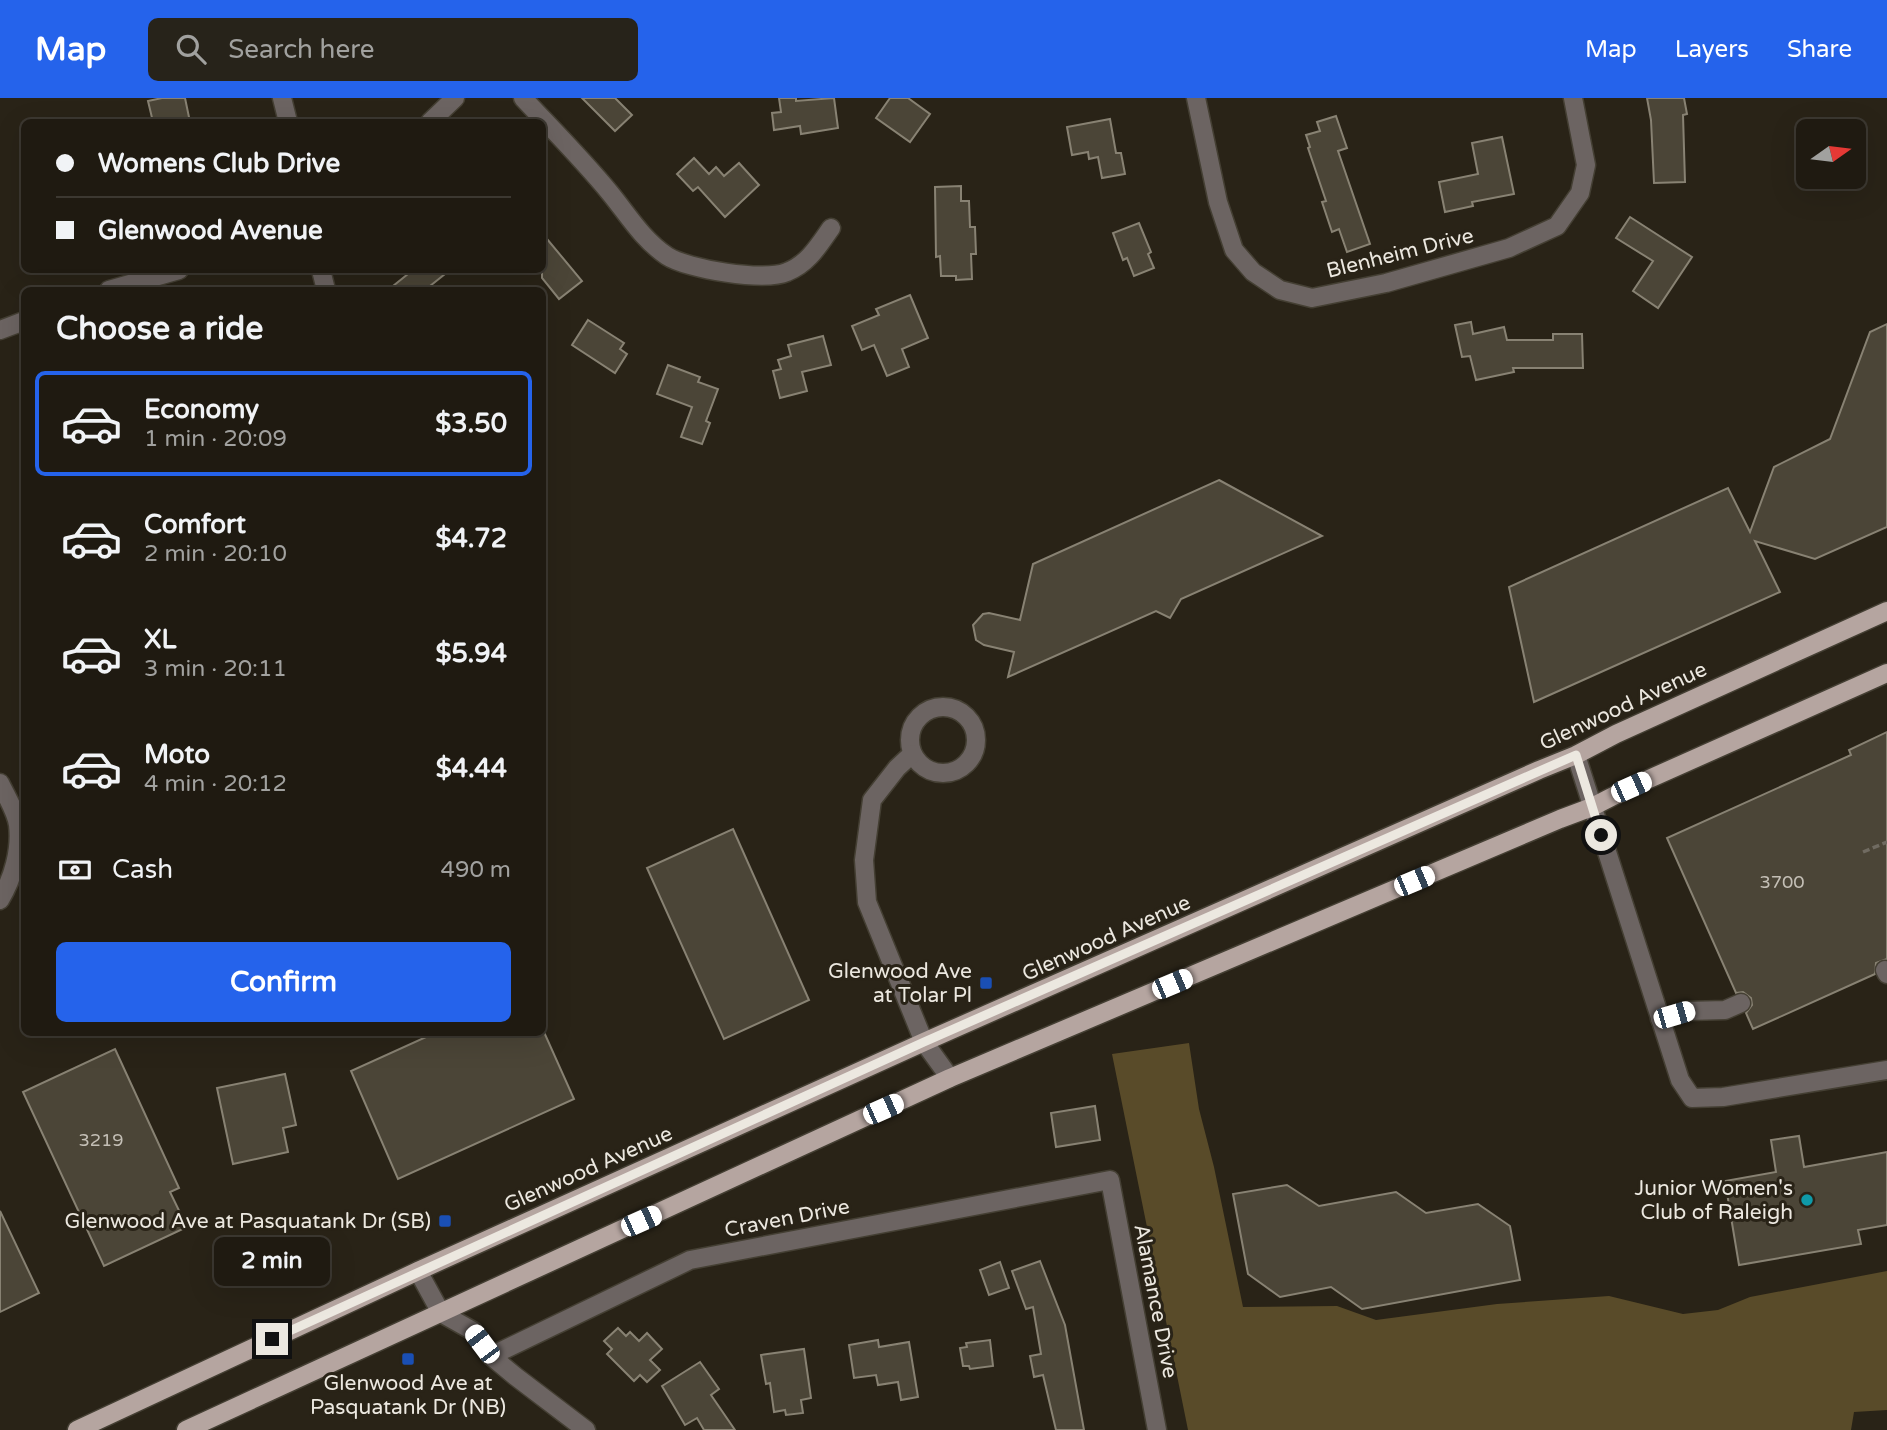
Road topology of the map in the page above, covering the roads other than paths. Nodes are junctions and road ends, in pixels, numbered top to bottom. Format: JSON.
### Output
{"nodes":[{"id":1,"x":282,"y":98,"type":"edge"},
{"id":2,"x":455,"y":98,"type":"edge"},
{"id":3,"x":523,"y":98,"type":"edge"},
{"id":4,"x":1196,"y":98,"type":"edge"},
{"id":5,"x":1573,"y":98,"type":"edge"},
{"id":6,"x":287,"y":119,"type":"edge"},
{"id":7,"x":432,"y":119,"type":"edge"},
{"id":8,"x":542,"y":119,"type":"edge"},
{"id":9,"x":546,"y":123,"type":"edge"},
{"id":10,"x":831,"y":228,"type":"dead end"},
{"id":11,"x":168,"y":273,"type":"edge"},
{"id":12,"x":120,"y":287,"type":"edge"},
{"id":13,"x":21,"y":322,"type":"edge"},
{"id":14,"x":0,"y":330,"type":"edge"},
{"id":15,"x":1887,"y":611,"type":"edge"},
{"id":16,"x":1887,"y":673,"type":"edge"},
{"id":17,"x":912,"y":754,"type":"dead end"},
{"id":18,"x":1576,"y":755,"type":"junction"},
{"id":19,"x":0,"y":783,"type":"edge"},
{"id":20,"x":1591,"y":807,"type":"junction"},
{"id":21,"x":0,"y":900,"type":"edge"},
{"id":22,"x":1741,"y":1003,"type":"dead end"},
{"id":23,"x":1660,"y":1020,"type":"junction"},
{"id":24,"x":924,"y":1042,"type":"junction"},
{"id":25,"x":1887,"y":1070,"type":"edge"},
{"id":26,"x":950,"y":1079,"type":"junction"},
{"id":27,"x":1110,"y":1181,"type":"joint"},
{"id":28,"x":418,"y":1272,"type":"junction"},
{"id":29,"x":441,"y":1313,"type":"junction"},
{"id":30,"x":492,"y":1356,"type":"junction"},
{"id":31,"x":77,"y":1430,"type":"edge"},
{"id":32,"x":186,"y":1430,"type":"edge"},
{"id":33,"x":586,"y":1430,"type":"edge"},
{"id":34,"x":1157,"y":1430,"type":"edge"}],
"edges":[{"from":1,"to":6,"type":"street"},
{"from":2,"to":7,"type":"street"},
{"from":3,"to":8,"type":"street"},
{"from":4,"to":5,"type":"street","name":"Blenheim Drive"},
{"from":9,"to":10,"type":"street"},
{"from":11,"to":12,"type":"street"},
{"from":13,"to":14,"type":"street"},
{"from":15,"to":18,"type":"main road","name":"Glenwood Avenue"},
{"from":16,"to":20,"type":"main road"},
{"from":17,"to":24,"type":"street"},
{"from":18,"to":20,"type":"street"},
{"from":18,"to":24,"type":"main road","name":"Glenwood Avenue"},
{"from":19,"to":21,"type":"street"},
{"from":20,"to":23,"type":"street"},
{"from":20,"to":26,"type":"main road"},
{"from":22,"to":23,"type":"street"},
{"from":23,"to":25,"type":"street"},
{"from":24,"to":26,"type":"street"},
{"from":24,"to":28,"type":"main road","name":"Glenwood Avenue"},
{"from":26,"to":29,"type":"main road"},
{"from":27,"to":30,"type":"street","name":"Craven Drive"},
{"from":27,"to":34,"type":"street","name":"Alamance Drive"},
{"from":28,"to":29,"type":"street"},
{"from":28,"to":31,"type":"main road","name":"Glenwood Avenue"},
{"from":29,"to":30,"type":"street"},
{"from":29,"to":32,"type":"main road"},
{"from":30,"to":33,"type":"street"}]}
